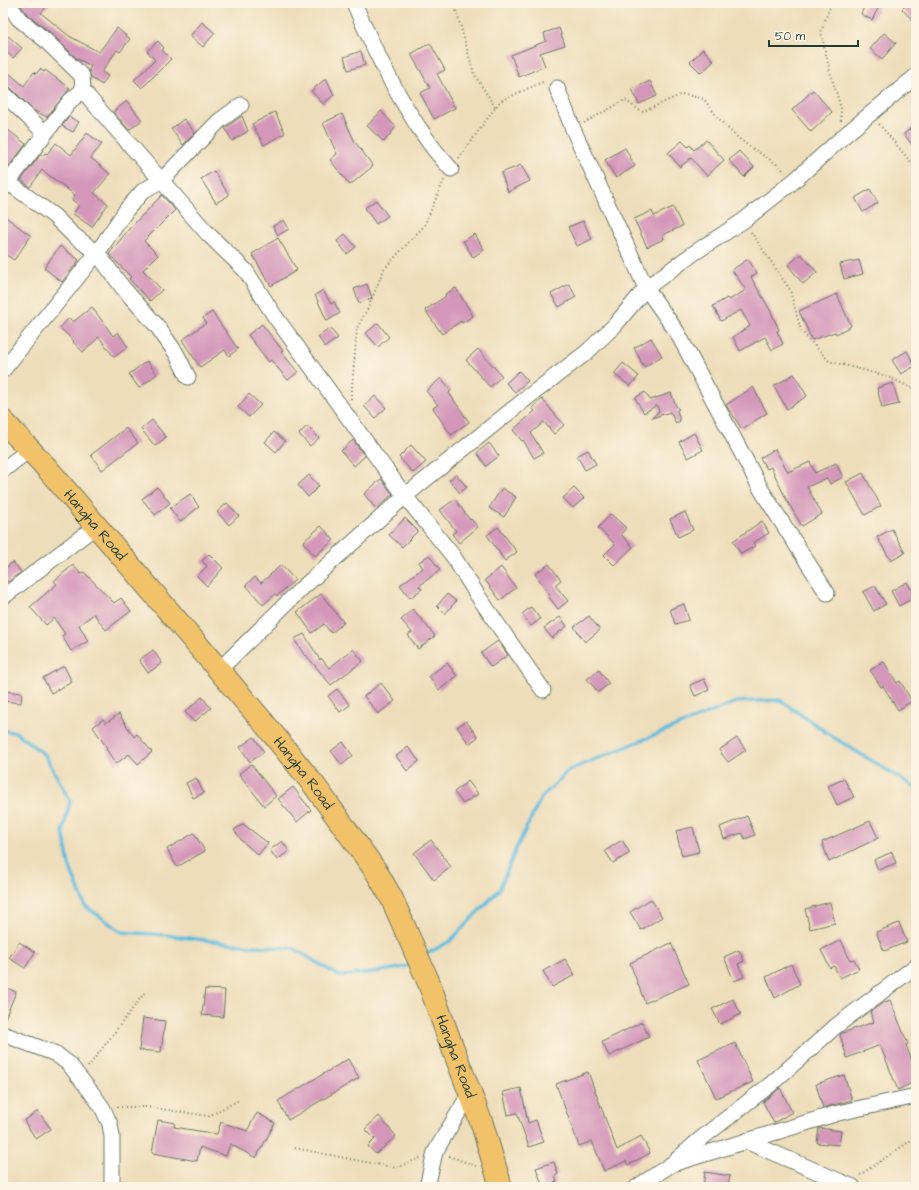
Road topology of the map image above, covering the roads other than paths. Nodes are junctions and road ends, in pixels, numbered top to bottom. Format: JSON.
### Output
{"nodes":[{"id":1,"x":8,"y":3,"type":"edge"},
{"id":2,"x":354,"y":3,"type":"edge"},
{"id":3,"x":916,"y":76,"type":"edge"},
{"id":4,"x":557,"y":88,"type":"road end"},
{"id":5,"x":83,"y":90,"type":"junction"},
{"id":6,"x":3,"y":93,"type":"edge"},
{"id":7,"x":241,"y":105,"type":"dead end"},
{"id":8,"x":45,"y":133,"type":"junction"},
{"id":9,"x":451,"y":169,"type":"road end"},
{"id":10,"x":162,"y":180,"type":"junction"},
{"id":11,"x":6,"y":186,"type":"edge"},
{"id":12,"x":97,"y":253,"type":"junction"},
{"id":13,"x":646,"y":288,"type":"junction"},
{"id":14,"x":3,"y":370,"type":"edge"},
{"id":15,"x":188,"y":377,"type":"dead end"},
{"id":16,"x":3,"y":421,"type":"edge"},
{"id":17,"x":30,"y":449,"type":"junction"},
{"id":18,"x":3,"y":470,"type":"edge"},
{"id":19,"x":405,"y":496,"type":"junction"},
{"id":20,"x":96,"y":526,"type":"junction"},
{"id":21,"x":826,"y":593,"type":"dead end"},
{"id":22,"x":3,"y":597,"type":"edge"},
{"id":23,"x":219,"y":670,"type":"junction"},
{"id":24,"x":543,"y":690,"type":"dead end"},
{"id":25,"x":916,"y":966,"type":"edge"},
{"id":26,"x":3,"y":1034,"type":"edge"},
{"id":27,"x":470,"y":1093,"type":"junction"},
{"id":28,"x":916,"y":1096,"type":"edge"},
{"id":29,"x":746,"y":1142,"type":"junction"},
{"id":30,"x":672,"y":1164,"type":"junction"},
{"id":31,"x":499,"y":1180,"type":"edge"},
{"id":32,"x":850,"y":1186,"type":"edge"},
{"id":33,"x":112,"y":1187,"type":"edge"},
{"id":34,"x":427,"y":1187,"type":"edge"},
{"id":35,"x":637,"y":1187,"type":"edge"}],
"edges":[{"from":1,"to":5,"type":"street"},
{"from":2,"to":9,"type":"street"},
{"from":3,"to":13,"type":"street"},
{"from":4,"to":13,"type":"street"},
{"from":5,"to":8,"type":"street"},
{"from":5,"to":10,"type":"street"},
{"from":6,"to":8,"type":"street"},
{"from":7,"to":10,"type":"street"},
{"from":8,"to":11,"type":"street"},
{"from":10,"to":12,"type":"street"},
{"from":10,"to":19,"type":"street"},
{"from":11,"to":12,"type":"street"},
{"from":12,"to":14,"type":"street"},
{"from":12,"to":15,"type":"street"},
{"from":13,"to":19,"type":"street"},
{"from":13,"to":21,"type":"street"},
{"from":16,"to":17,"type":"highway","name":"Hangha Road"},
{"from":17,"to":18,"type":"street"},
{"from":17,"to":20,"type":"highway","name":"Hangha Road"},
{"from":19,"to":23,"type":"street"},
{"from":19,"to":24,"type":"street"},
{"from":20,"to":22,"type":"street"},
{"from":20,"to":23,"type":"highway","name":"Hangha Road"},
{"from":23,"to":27,"type":"highway","name":"Hangha Road"},
{"from":25,"to":30,"type":"street"},
{"from":26,"to":33,"type":"street"},
{"from":27,"to":31,"type":"highway","name":"Hangha Road"},
{"from":27,"to":34,"type":"street"},
{"from":28,"to":29,"type":"street"},
{"from":29,"to":30,"type":"street"},
{"from":29,"to":32,"type":"street"},
{"from":30,"to":35,"type":"street"}]}
